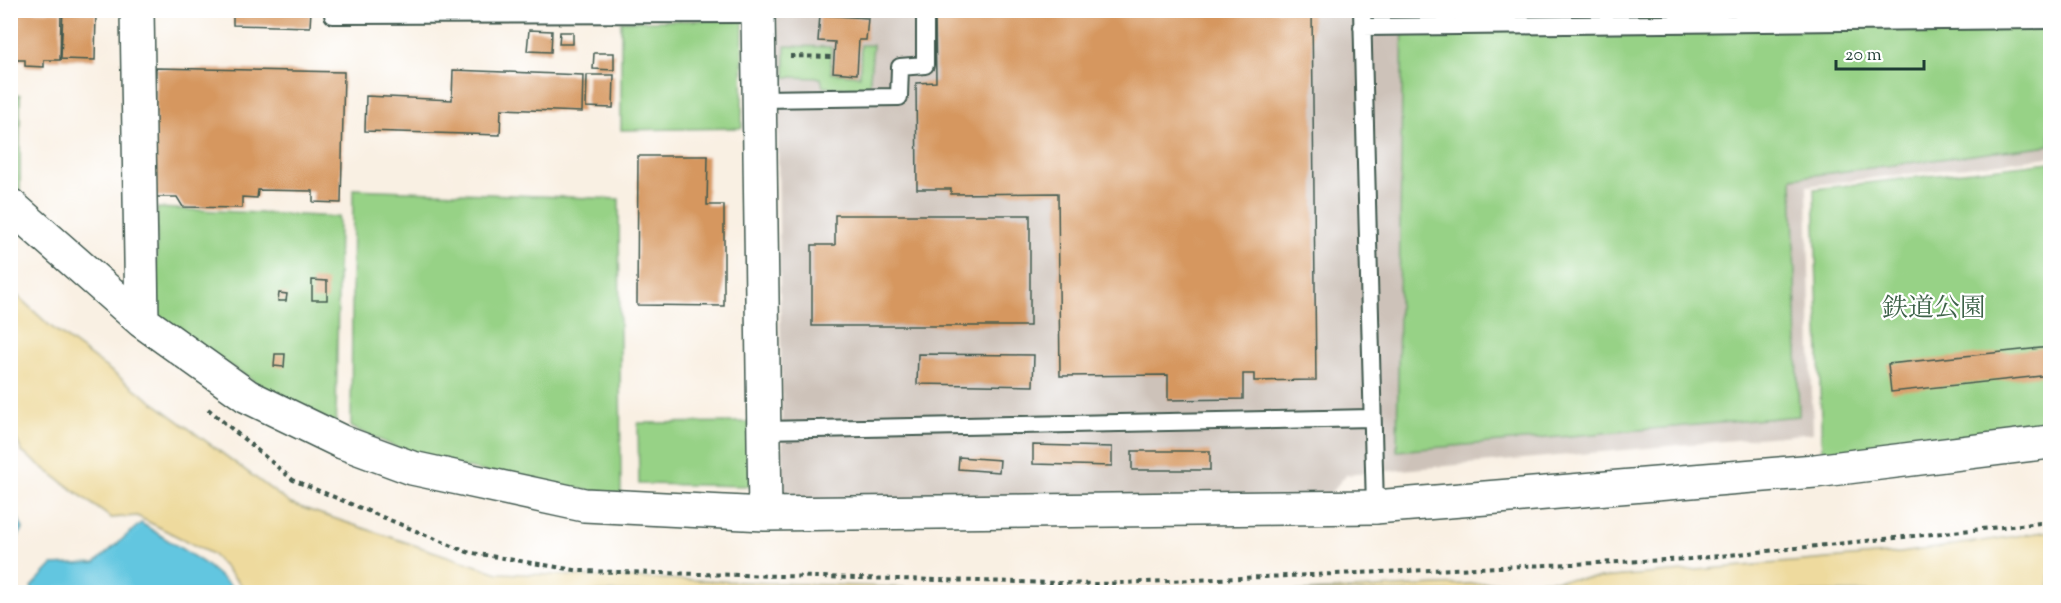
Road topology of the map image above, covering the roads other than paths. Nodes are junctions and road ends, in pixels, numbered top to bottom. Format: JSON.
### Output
{"nodes":[{"id":1,"x":137,"y":10,"type":"edge"},
{"id":2,"x":925,"y":10,"type":"edge"},
{"id":3,"x":758,"y":12,"type":"edge"},
{"id":4,"x":333,"y":15,"type":"dead end"},
{"id":5,"x":1362,"y":19,"type":"edge"},
{"id":6,"x":2050,"y":20,"type":"edge"},
{"id":7,"x":761,"y":99,"type":"junction"},
{"id":8,"x":10,"y":205,"type":"edge"},
{"id":9,"x":142,"y":321,"type":"junction"},
{"id":10,"x":1372,"y":418,"type":"junction"},
{"id":11,"x":764,"y":430,"type":"junction"},
{"id":12,"x":2050,"y":442,"type":"edge"},
{"id":13,"x":1375,"y":507,"type":"junction"},
{"id":14,"x":765,"y":514,"type":"junction"}],
"edges":[{"from":1,"to":9,"type":"street"},
{"from":2,"to":7,"type":"lane"},
{"from":3,"to":4,"type":"lane"},
{"from":3,"to":7,"type":"street"},
{"from":5,"to":6,"type":"lane"},
{"from":5,"to":10,"type":"lane"},
{"from":7,"to":11,"type":"street"},
{"from":8,"to":9,"type":"street"},
{"from":9,"to":14,"type":"street"},
{"from":10,"to":11,"type":"lane"},
{"from":10,"to":13,"type":"lane"},
{"from":11,"to":14,"type":"street"},
{"from":12,"to":13,"type":"street"},
{"from":13,"to":14,"type":"street"}]}
